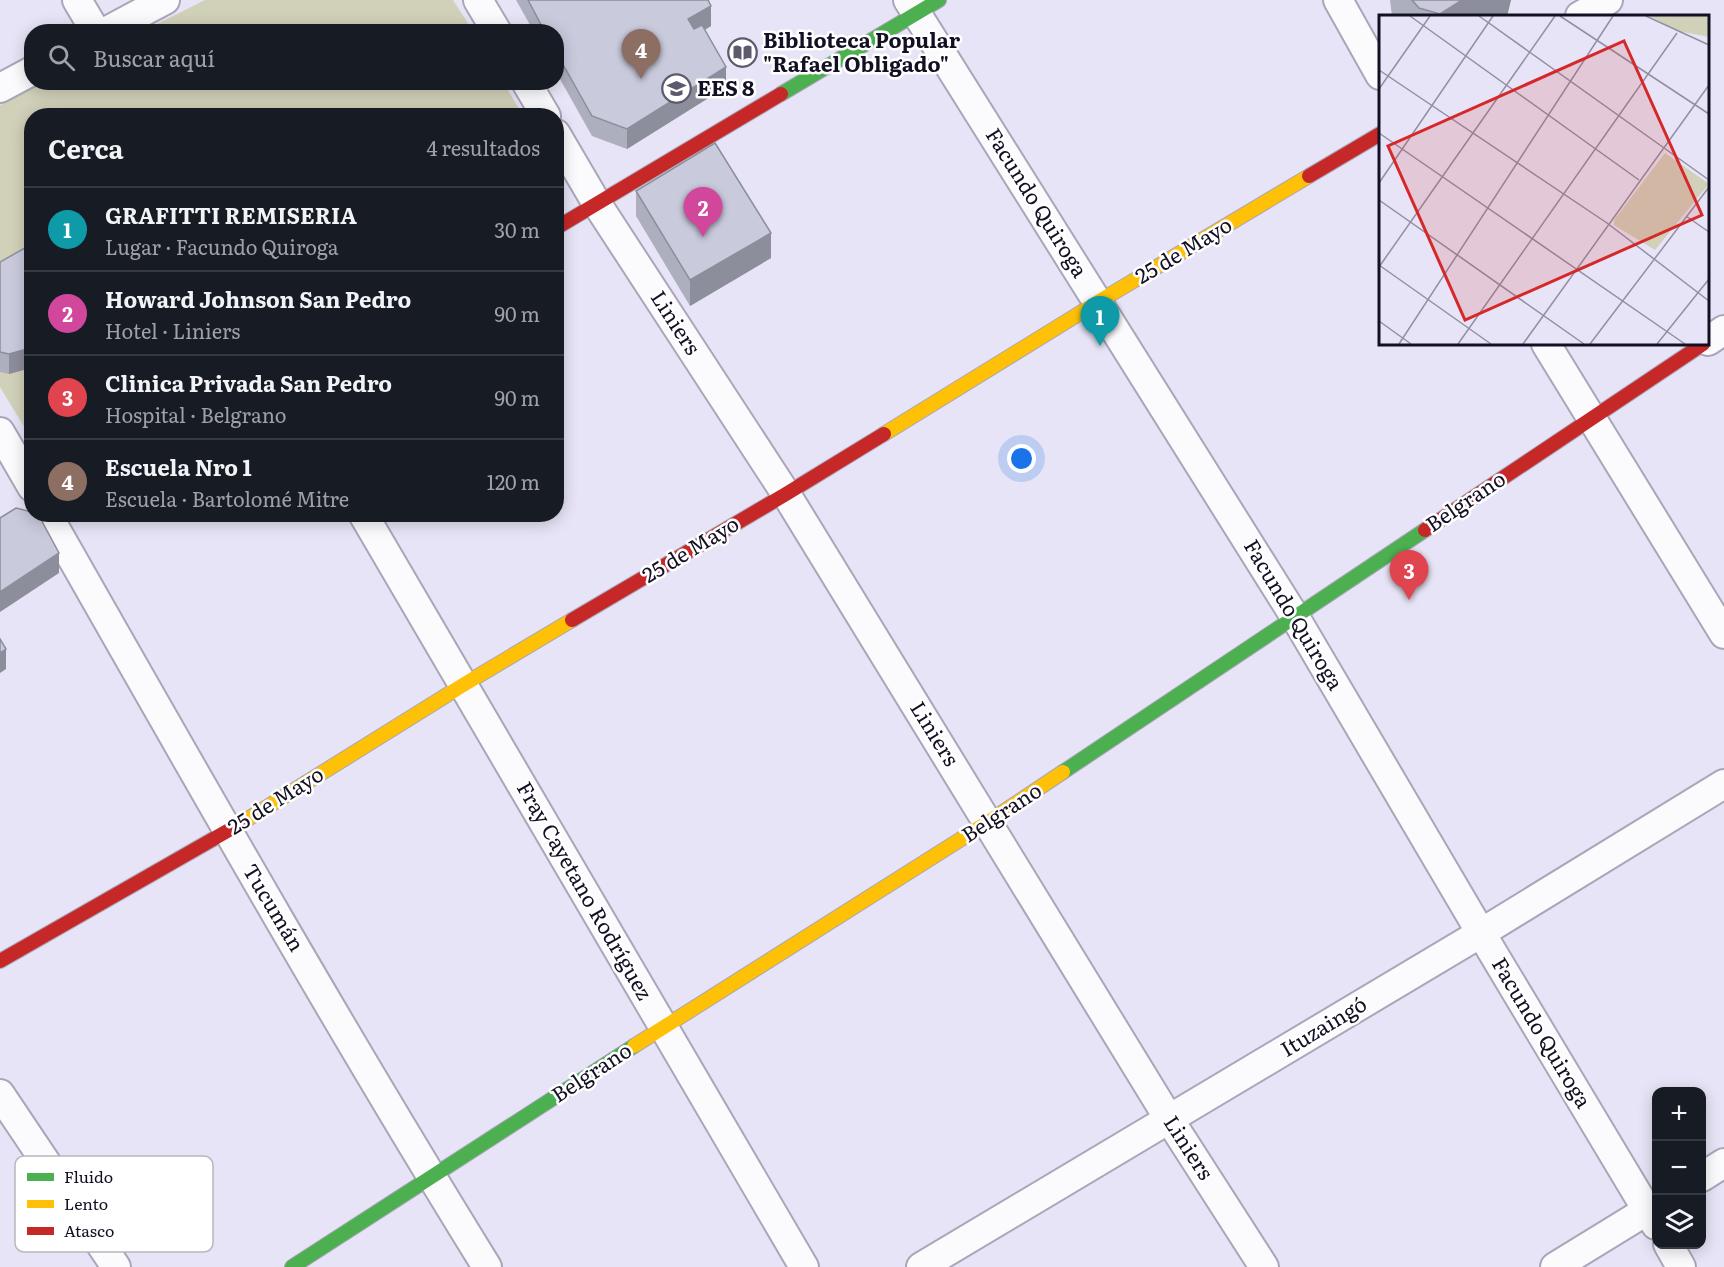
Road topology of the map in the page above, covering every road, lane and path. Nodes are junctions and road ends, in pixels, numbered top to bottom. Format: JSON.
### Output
{"nodes":[{"id":1,"x":77,"y":0,"type":"edge"},
{"id":2,"x":165,"y":0,"type":"edge"},
{"id":3,"x":478,"y":0,"type":"edge"},
{"id":4,"x":1338,"y":0,"type":"edge"},
{"id":5,"x":1608,"y":0,"type":"edge"},
{"id":6,"x":921,"y":4,"type":"edge"},
{"id":7,"x":1582,"y":15,"type":"edge"},
{"id":8,"x":91,"y":24,"type":"edge"},
{"id":9,"x":120,"y":24,"type":"edge"},
{"id":10,"x":492,"y":24,"type":"edge"},
{"id":11,"x":1379,"y":73,"type":"edge"},
{"id":12,"x":24,"y":75,"type":"edge"},
{"id":13,"x":0,"y":88,"type":"edge"},
{"id":14,"x":531,"y":90,"type":"edge"},
{"id":15,"x":541,"y":108,"type":"edge"},
{"id":16,"x":1379,"y":136,"type":"edge"},
{"id":17,"x":564,"y":148,"type":"edge"},
{"id":18,"x":597,"y":204,"type":"junction"},
{"id":19,"x":564,"y":223,"type":"edge"},
{"id":20,"x":1098,"y":302,"type":"junction"},
{"id":21,"x":1724,"y":330,"type":"edge"},
{"id":22,"x":1709,"y":339,"type":"edge"},
{"id":23,"x":1547,"y":345,"type":"edge"},
{"id":24,"x":1701,"y":345,"type":"edge"},
{"id":25,"x":1592,"y":416,"type":"junction"},
{"id":26,"x":0,"y":432,"type":"edge"},
{"id":27,"x":24,"y":473,"type":"edge"},
{"id":28,"x":786,"y":494,"type":"junction"},
{"id":29,"x":52,"y":522,"type":"edge"},
{"id":30,"x":368,"y":522,"type":"edge"},
{"id":31,"x":1295,"y":617,"type":"junction"},
{"id":32,"x":1724,"y":634,"type":"edge"},
{"id":33,"x":463,"y":685,"type":"junction"},
{"id":34,"x":1724,"y":784,"type":"edge"},
{"id":35,"x":988,"y":822,"type":"junction"},
{"id":36,"x":228,"y":831,"type":"junction"},
{"id":37,"x":1481,"y":933,"type":"junction"},
{"id":38,"x":0,"y":961,"type":"edge"},
{"id":39,"x":664,"y":1027,"type":"junction"},
{"id":40,"x":0,"y":1094,"type":"edge"},
{"id":41,"x":1169,"y":1119,"type":"junction"},
{"id":42,"x":42,"y":1156,"type":"edge"},
{"id":43,"x":1724,"y":1163,"type":"edge"},
{"id":44,"x":1706,"y":1174,"type":"edge"},
{"id":45,"x":431,"y":1176,"type":"junction"},
{"id":46,"x":1652,"y":1211,"type":"edge"},
{"id":47,"x":1652,"y":1215,"type":"edge"},
{"id":48,"x":1670,"y":1249,"type":"edge"},
{"id":49,"x":106,"y":1252,"type":"edge"},
{"id":50,"x":116,"y":1267,"type":"edge"},
{"id":51,"x":292,"y":1267,"type":"edge"},
{"id":52,"x":487,"y":1267,"type":"edge"},
{"id":53,"x":804,"y":1267,"type":"edge"},
{"id":54,"x":921,"y":1267,"type":"edge"},
{"id":55,"x":1264,"y":1267,"type":"edge"},
{"id":56,"x":1556,"y":1267,"type":"edge"},
{"id":57,"x":1681,"y":1267,"type":"edge"}],
"edges":[{"from":1,"to":8,"type":"street"},
{"from":2,"to":9,"type":"street"},
{"from":3,"to":10,"type":"street"},
{"from":4,"to":11,"type":"street"},
{"from":5,"to":7,"type":"street"},
{"from":6,"to":18,"type":"street"},
{"from":6,"to":20,"type":"street","name":"Facundo Quiroga"},
{"from":12,"to":13,"type":"street"},
{"from":14,"to":15,"type":"street"},
{"from":16,"to":20,"type":"street","name":"25 de Mayo"},
{"from":17,"to":18,"type":"street","name":"Liniers"},
{"from":18,"to":19,"type":"street"},
{"from":18,"to":28,"type":"street","name":"Liniers"},
{"from":20,"to":28,"type":"street","name":"25 de Mayo"},
{"from":20,"to":31,"type":"street","name":"Facundo Quiroga"},
{"from":21,"to":22,"type":"street"},
{"from":23,"to":25,"type":"street"},
{"from":24,"to":25,"type":"street","name":"Belgrano"},
{"from":25,"to":31,"type":"street","name":"Belgrano"},
{"from":25,"to":32,"type":"street"},
{"from":26,"to":27,"type":"street"},
{"from":28,"to":33,"type":"street","name":"25 de Mayo"},
{"from":28,"to":35,"type":"street","name":"Liniers"},
{"from":29,"to":36,"type":"street","name":"Tucumán"},
{"from":30,"to":33,"type":"street","name":"Fray Cayetano Rodríguez"},
{"from":31,"to":35,"type":"street","name":"Belgrano"},
{"from":31,"to":37,"type":"street","name":"Facundo Quiroga"},
{"from":33,"to":36,"type":"street","name":"25 de Mayo"},
{"from":33,"to":39,"type":"street","name":"Fray Cayetano Rodríguez"},
{"from":34,"to":37,"type":"street","name":"Ituzaingó"},
{"from":35,"to":39,"type":"street","name":"Belgrano"},
{"from":35,"to":41,"type":"street","name":"Liniers"},
{"from":36,"to":38,"type":"street","name":"25 de Mayo"},
{"from":36,"to":45,"type":"street","name":"Tucumán"},
{"from":37,"to":41,"type":"street","name":"Ituzaingó"},
{"from":37,"to":46,"type":"street","name":"Facundo Quiroga"},
{"from":39,"to":45,"type":"street","name":"Belgrano"},
{"from":39,"to":53,"type":"street","name":"Fray Cayetano Rodríguez"},
{"from":40,"to":42,"type":"street"},
{"from":41,"to":54,"type":"street","name":"Ituzaingó"},
{"from":41,"to":55,"type":"street","name":"Liniers"},
{"from":43,"to":44,"type":"street"},
{"from":45,"to":51,"type":"street","name":"Belgrano"},
{"from":45,"to":52,"type":"street","name":"Tucumán"},
{"from":47,"to":56,"type":"street"},
{"from":48,"to":57,"type":"street"},
{"from":49,"to":50,"type":"street"}]}
